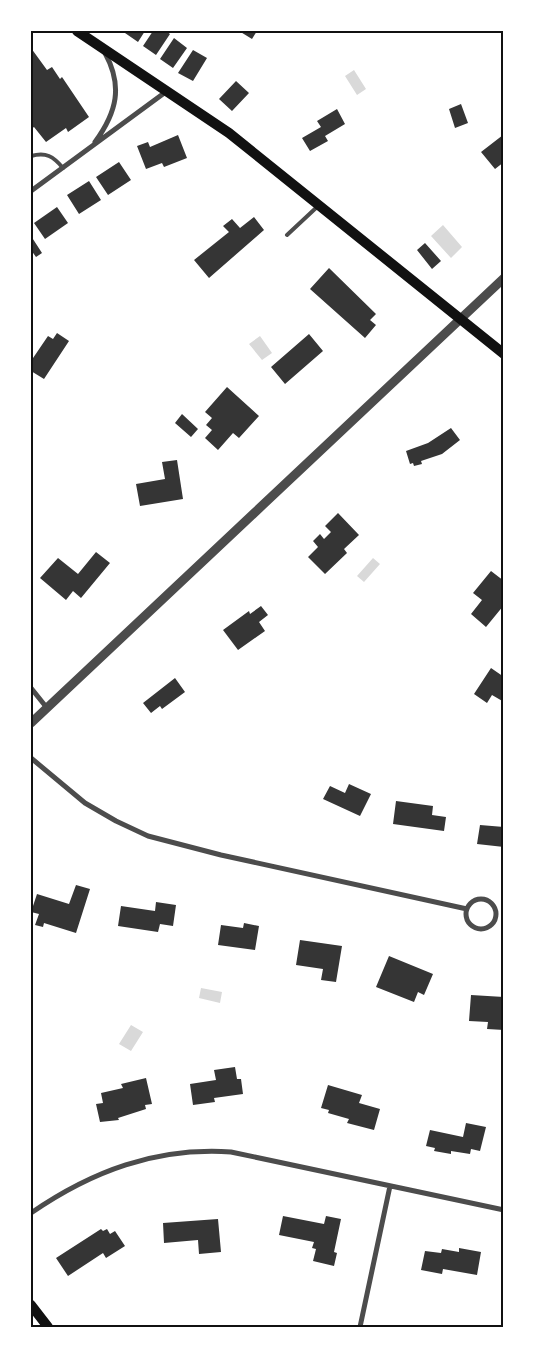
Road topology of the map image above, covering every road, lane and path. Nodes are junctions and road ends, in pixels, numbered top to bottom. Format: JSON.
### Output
{"nodes":[{"id":1,"x":77,"y":31,"type":"edge"},
{"id":2,"x":102,"y":48,"type":"junction"},
{"id":3,"x":167,"y":91,"type":"junction"},
{"id":4,"x":92,"y":146,"type":"junction"},
{"id":5,"x":31,"y":156,"type":"edge"},
{"id":6,"x":63,"y":168,"type":"junction"},
{"id":7,"x":31,"y":191,"type":"edge"},
{"id":8,"x":319,"y":205,"type":"junction"},
{"id":9,"x":287,"y":234,"type":"dead end"},
{"id":10,"x":504,"y":278,"type":"edge"},
{"id":11,"x":461,"y":319,"type":"junction"},
{"id":12,"x":504,"y":354,"type":"edge"},
{"id":13,"x":31,"y":688,"type":"edge"},
{"id":14,"x":48,"y":708,"type":"junction"},
{"id":15,"x":31,"y":723,"type":"edge"},
{"id":16,"x":31,"y":758,"type":"edge"},
{"id":17,"x":467,"y":909,"type":"junction"},
{"id":18,"x":390,"y":1186,"type":"junction"},
{"id":19,"x":504,"y":1210,"type":"edge"},
{"id":20,"x":31,"y":1213,"type":"edge"},
{"id":21,"x":31,"y":1305,"type":"edge"},
{"id":22,"x":48,"y":1327,"type":"edge"},
{"id":23,"x":360,"y":1327,"type":"edge"}],
"edges":[{"from":1,"to":2,"type":"main road"},
{"from":2,"to":3,"type":"main road"},
{"from":2,"to":4,"type":"street"},
{"from":3,"to":4,"type":"street"},
{"from":3,"to":8,"type":"main road"},
{"from":4,"to":6,"type":"street"},
{"from":5,"to":6,"type":"lane"},
{"from":6,"to":7,"type":"street"},
{"from":8,"to":9,"type":"lane"},
{"from":8,"to":11,"type":"main road"},
{"from":10,"to":11,"type":"street"},
{"from":11,"to":12,"type":"main road"},
{"from":11,"to":14,"type":"street"},
{"from":13,"to":14,"type":"street"},
{"from":14,"to":15,"type":"street"},
{"from":16,"to":17,"type":"street"},
{"from":17,"to":17,"type":"street"},
{"from":18,"to":19,"type":"street"},
{"from":18,"to":20,"type":"street"},
{"from":18,"to":23,"type":"street"},
{"from":21,"to":22,"type":"main road"}]}
